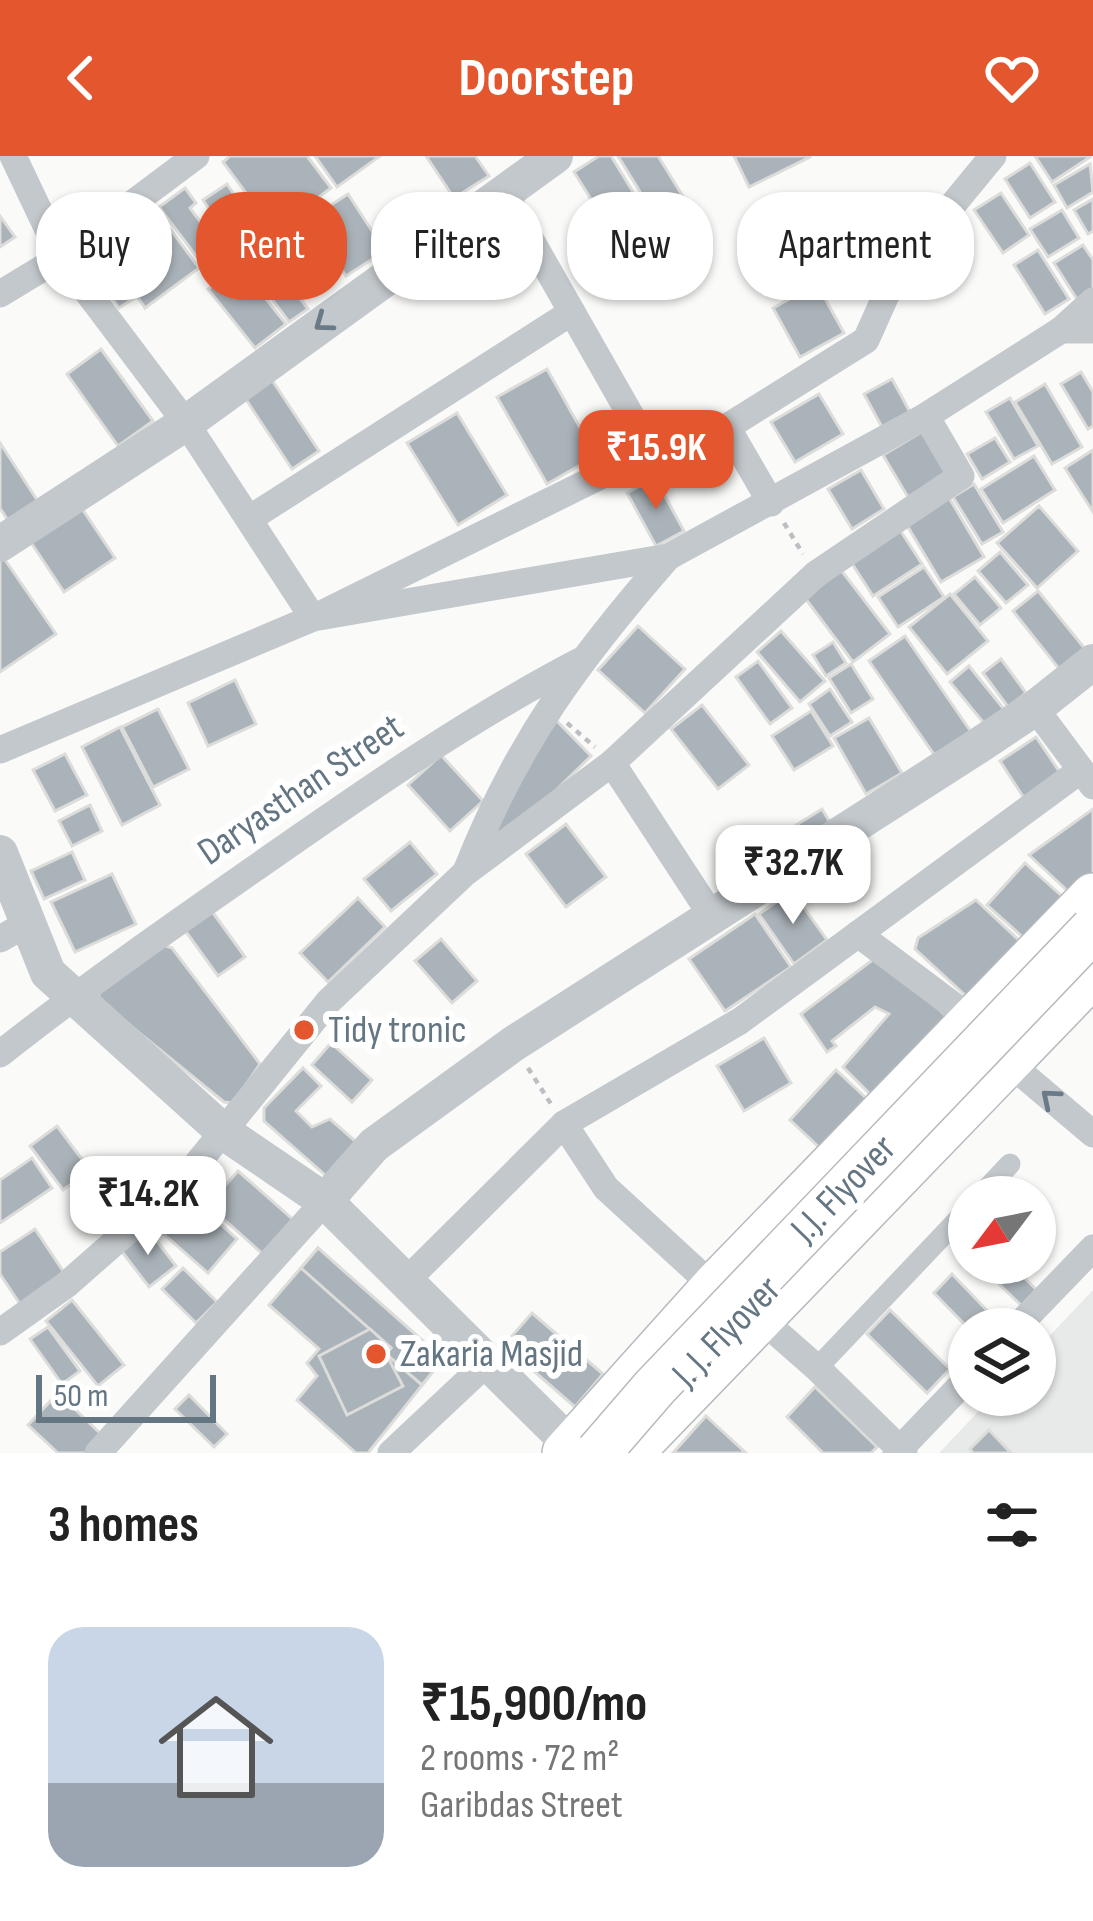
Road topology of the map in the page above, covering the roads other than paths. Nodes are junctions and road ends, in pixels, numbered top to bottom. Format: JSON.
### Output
{"nodes":[{"id":1,"x":14,"y":156,"type":"edge"},
{"id":2,"x":196,"y":156,"type":"edge"},
{"id":3,"x":555,"y":156,"type":"edge"},
{"id":4,"x":993,"y":156,"type":"edge"},
{"id":5,"x":503,"y":191,"type":"junction"},
{"id":6,"x":148,"y":192,"type":"edge"},
{"id":7,"x":36,"y":203,"type":"edge"},
{"id":8,"x":36,"y":272,"type":"edge"},
{"id":9,"x":0,"y":294,"type":"edge"},
{"id":10,"x":93,"y":300,"type":"edge"},
{"id":11,"x":1093,"y":301,"type":"edge"},
{"id":12,"x":572,"y":312,"type":"junction"},
{"id":13,"x":1061,"y":330,"type":"junction"},
{"id":14,"x":1093,"y":330,"type":"edge"},
{"id":15,"x":926,"y":416,"type":"junction"},
{"id":16,"x":186,"y":423,"type":"junction"},
{"id":17,"x":727,"y":427,"type":"junction"},
{"id":18,"x":651,"y":451,"type":"junction"},
{"id":19,"x":771,"y":502,"type":"junction"},
{"id":20,"x":249,"y":520,"type":"junction"},
{"id":21,"x":0,"y":544,"type":"edge"},
{"id":22,"x":668,"y":557,"type":"junction"},
{"id":23,"x":313,"y":618,"type":"junction"},
{"id":24,"x":580,"y":661,"type":"junction"},
{"id":25,"x":1093,"y":662,"type":"edge"},
{"id":26,"x":500,"y":703,"type":"junction"},
{"id":27,"x":1035,"y":708,"type":"junction"},
{"id":28,"x":541,"y":718,"type":"junction"},
{"id":29,"x":0,"y":750,"type":"edge"},
{"id":30,"x":613,"y":763,"type":"junction"},
{"id":31,"x":1087,"y":778,"type":"edge"},
{"id":32,"x":0,"y":853,"type":"edge"},
{"id":33,"x":465,"y":872,"type":"junction"},
{"id":34,"x":1093,"y":896,"type":"edge"},
{"id":35,"x":712,"y":916,"type":"junction"},
{"id":36,"x":1093,"y":928,"type":"edge"},
{"id":37,"x":14,"y":931,"type":"edge"},
{"id":38,"x":859,"y":934,"type":"junction"},
{"id":39,"x":1093,"y":956,"type":"edge"},
{"id":40,"x":1093,"y":974,"type":"edge"},
{"id":41,"x":73,"y":995,"type":"junction"},
{"id":42,"x":973,"y":1020,"type":"junction"},
{"id":43,"x":0,"y":1054,"type":"edge"},
{"id":44,"x":1008,"y":1062,"type":"junction"},
{"id":45,"x":564,"y":1124,"type":"junction"},
{"id":46,"x":225,"y":1133,"type":"junction"},
{"id":47,"x":1093,"y":1134,"type":"edge"},
{"id":48,"x":1010,"y":1164,"type":"dead end"},
{"id":49,"x":999,"y":1176,"type":"edge"},
{"id":50,"x":325,"y":1201,"type":"junction"},
{"id":51,"x":948,"y":1230,"type":"edge"},
{"id":52,"x":1093,"y":1249,"type":"edge"},
{"id":53,"x":405,"y":1282,"type":"junction"},
{"id":54,"x":714,"y":1288,"type":"junction"},
{"id":55,"x":1035,"y":1308,"type":"edge"},
{"id":56,"x":760,"y":1318,"type":"junction"},
{"id":57,"x":0,"y":1332,"type":"edge"},
{"id":58,"x":489,"y":1360,"type":"junction"},
{"id":59,"x":817,"y":1368,"type":"junction"},
{"id":60,"x":948,"y":1400,"type":"edge"},
{"id":61,"x":578,"y":1451,"type":"edge"},
{"id":62,"x":899,"y":1452,"type":"edge"},
{"id":63,"x":98,"y":1453,"type":"edge"},
{"id":64,"x":391,"y":1453,"type":"edge"},
{"id":65,"x":616,"y":1453,"type":"edge"},
{"id":66,"x":630,"y":1453,"type":"edge"}],
"edges":[{"from":1,"to":7,"type":"street"},
{"from":2,"to":6,"type":"street"},
{"from":3,"to":5,"type":"street"},
{"from":4,"to":17,"type":"street"},
{"from":5,"to":12,"type":"street"},
{"from":5,"to":16,"type":"street","one_way":true},
{"from":8,"to":9,"type":"street"},
{"from":10,"to":16,"type":"street"},
{"from":11,"to":13,"type":"street"},
{"from":12,"to":18,"type":"street"},
{"from":12,"to":20,"type":"street"},
{"from":13,"to":14,"type":"street"},
{"from":13,"to":15,"type":"street"},
{"from":15,"to":19,"type":"street"},
{"from":15,"to":30,"type":"street"},
{"from":16,"to":20,"type":"street"},
{"from":16,"to":21,"type":"street"},
{"from":17,"to":18,"type":"street"},
{"from":17,"to":19,"type":"street"},
{"from":18,"to":23,"type":"street"},
{"from":19,"to":22,"type":"street"},
{"from":20,"to":23,"type":"street"},
{"from":22,"to":23,"type":"street"},
{"from":22,"to":24,"type":"street"},
{"from":23,"to":29,"type":"street"},
{"from":24,"to":26,"type":"street","name":"Daryasthan Street"},
{"from":24,"to":28,"type":"street"},
{"from":25,"to":27,"type":"street"},
{"from":26,"to":28,"type":"street"},
{"from":26,"to":41,"type":"street","name":"Daryasthan Street"},
{"from":27,"to":31,"type":"street"},
{"from":27,"to":35,"type":"street"},
{"from":28,"to":33,"type":"street"},
{"from":30,"to":33,"type":"street"},
{"from":30,"to":35,"type":"street"},
{"from":31,"to":38,"type":"street"},
{"from":32,"to":37,"type":"street"},
{"from":33,"to":46,"type":"street"},
{"from":34,"to":42,"type":"main road"},
{"from":35,"to":50,"type":"street"},
{"from":36,"to":61,"type":"main road","name":"J.J. Flyover","bridge":true},
{"from":37,"to":41,"type":"street"},
{"from":38,"to":42,"type":"street"},
{"from":38,"to":45,"type":"street"},
{"from":39,"to":65,"type":"main road","name":"J. J. Flyover"},
{"from":40,"to":44,"type":"main road"},
{"from":41,"to":43,"type":"street","name":"Daryasthan Street"},
{"from":41,"to":46,"type":"street"},
{"from":42,"to":54,"type":"main road"},
{"from":47,"to":44,"type":"street","one_way":true},
{"from":44,"to":56,"type":"main road"},
{"from":45,"to":53,"type":"street"},
{"from":45,"to":54,"type":"street"},
{"from":46,"to":50,"type":"street"},
{"from":46,"to":57,"type":"street"},
{"from":48,"to":49,"type":"street"},
{"from":50,"to":53,"type":"street"},
{"from":50,"to":63,"type":"street"},
{"from":51,"to":59,"type":"street"},
{"from":52,"to":55,"type":"street"},
{"from":53,"to":58,"type":"street"},
{"from":54,"to":61,"type":"main road"},
{"from":56,"to":59,"type":"street"},
{"from":56,"to":66,"type":"main road"},
{"from":58,"to":61,"type":"street"},
{"from":58,"to":64,"type":"street"},
{"from":59,"to":62,"type":"street"},
{"from":60,"to":62,"type":"street"}]}
